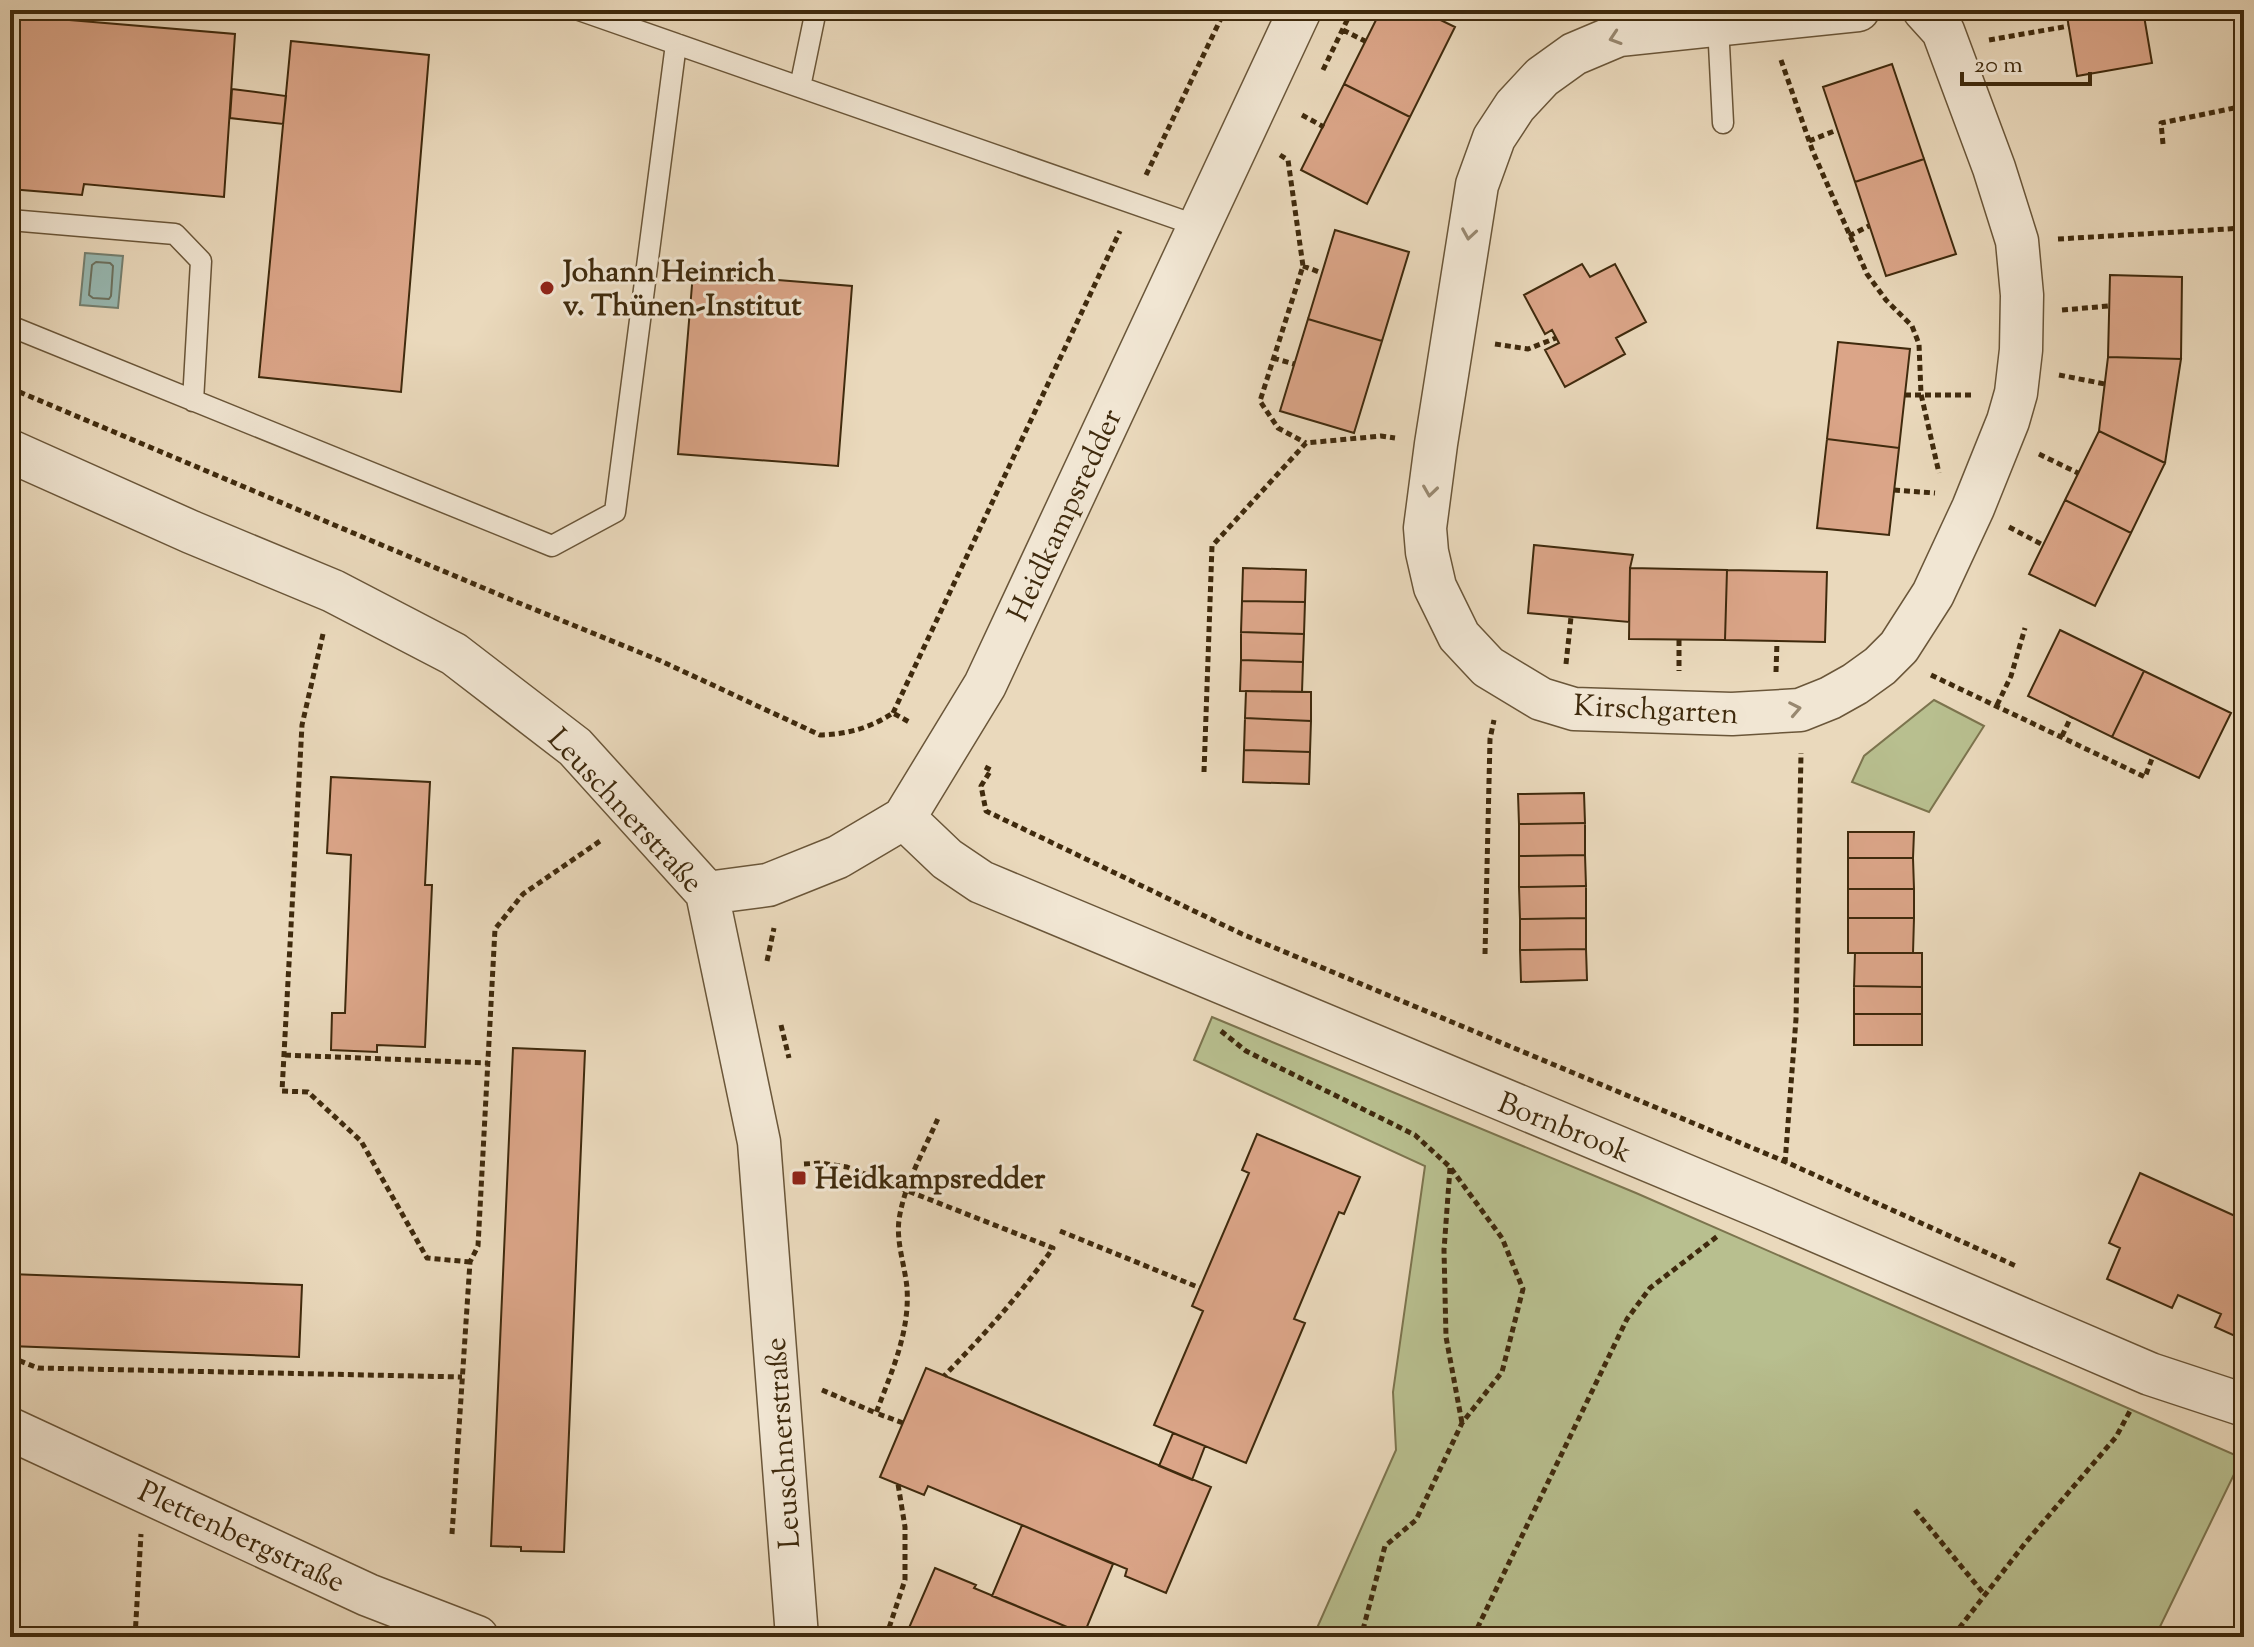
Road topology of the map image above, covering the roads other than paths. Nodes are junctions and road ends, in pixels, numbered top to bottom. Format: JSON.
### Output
{"nodes":[{"id":1,"x":579,"y":10,"type":"edge"},
{"id":2,"x":816,"y":10,"type":"edge"},
{"id":3,"x":1300,"y":10,"type":"edge"},
{"id":4,"x":1858,"y":10,"type":"edge"},
{"id":5,"x":1924,"y":10,"type":"edge"},
{"id":6,"x":1718,"y":25,"type":"junction"},
{"id":7,"x":676,"y":44,"type":"junction"},
{"id":8,"x":800,"y":87,"type":"junction"},
{"id":9,"x":1723,"y":123,"type":"dead end"},
{"id":10,"x":10,"y":220,"type":"edge"},
{"id":11,"x":1198,"y":226,"type":"junction"},
{"id":12,"x":10,"y":326,"type":"edge"},
{"id":13,"x":193,"y":401,"type":"junction"},
{"id":14,"x":10,"y":451,"type":"edge"},
{"id":15,"x":904,"y":818,"type":"junction"},
{"id":16,"x":707,"y":893,"type":"junction"},
{"id":17,"x":2244,"y":1405,"type":"edge"},
{"id":18,"x":10,"y":1429,"type":"edge"},
{"id":19,"x":477,"y":1637,"type":"edge"},
{"id":20,"x":797,"y":1637,"type":"edge"}],
"edges":[{"from":1,"to":7,"type":"lane"},
{"from":2,"to":8,"type":"lane"},
{"from":3,"to":11,"type":"street","name":"Heidkampsredder"},
{"from":4,"to":6,"type":"street","name":"Kirschgarten"},
{"from":6,"to":5,"type":"street","name":"Kirschgarten","one_way":true},
{"from":6,"to":9,"type":"lane"},
{"from":7,"to":8,"type":"lane"},
{"from":7,"to":13,"type":"lane"},
{"from":8,"to":11,"type":"lane"},
{"from":10,"to":13,"type":"lane"},
{"from":11,"to":15,"type":"street","name":"Heidkampsredder"},
{"from":12,"to":13,"type":"lane"},
{"from":14,"to":16,"type":"street","name":"Leuschnerstraße"},
{"from":15,"to":16,"type":"street","name":"Heidkampsredder"},
{"from":15,"to":17,"type":"street","name":"Bornbrook"},
{"from":16,"to":20,"type":"street","name":"Leuschnerstraße"},
{"from":18,"to":19,"type":"street","name":"Plettenbergstraße"}]}
